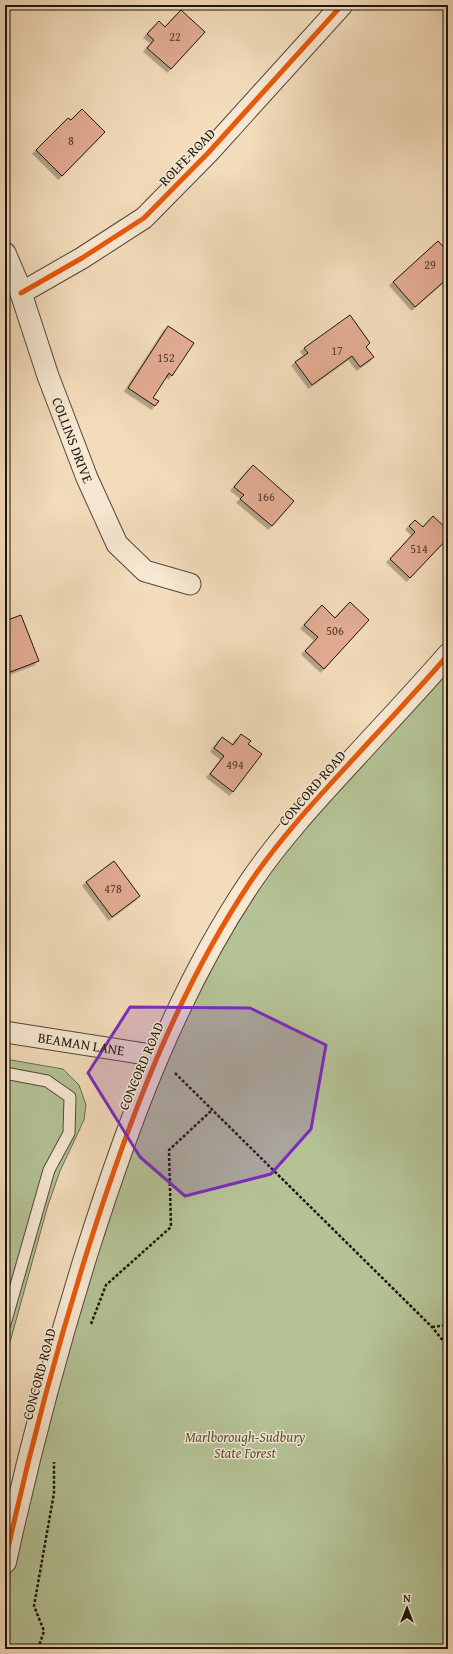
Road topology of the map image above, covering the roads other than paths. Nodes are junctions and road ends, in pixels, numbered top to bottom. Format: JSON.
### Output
{"nodes":[{"id":1,"x":342,"y":5,"type":"edge"},
{"id":2,"x":5,"y":253,"type":"edge"},
{"id":3,"x":21,"y":293,"type":"junction"},
{"id":4,"x":190,"y":584,"type":"dead end"},
{"id":5,"x":448,"y":655,"type":"edge"},
{"id":6,"x":5,"y":1032,"type":"edge"},
{"id":7,"x":158,"y":1056,"type":"junction"},
{"id":8,"x":5,"y":1074,"type":"edge"},
{"id":9,"x":5,"y":1324,"type":"edge"},
{"id":10,"x":5,"y":1562,"type":"edge"}],
"edges":[{"from":1,"to":3,"type":"street","name":"ROLFE ROAD"},
{"from":2,"to":3,"type":"street","name":"COLLINS DRIVE"},
{"from":3,"to":4,"type":"street","name":"COLLINS DRIVE"},
{"from":5,"to":7,"type":"street","name":"CONCORD ROAD"},
{"from":6,"to":7,"type":"street","name":"BEAMAN LANE"},
{"from":7,"to":10,"type":"street","name":"CONCORD ROAD"},
{"from":8,"to":9,"type":"lane"}]}
